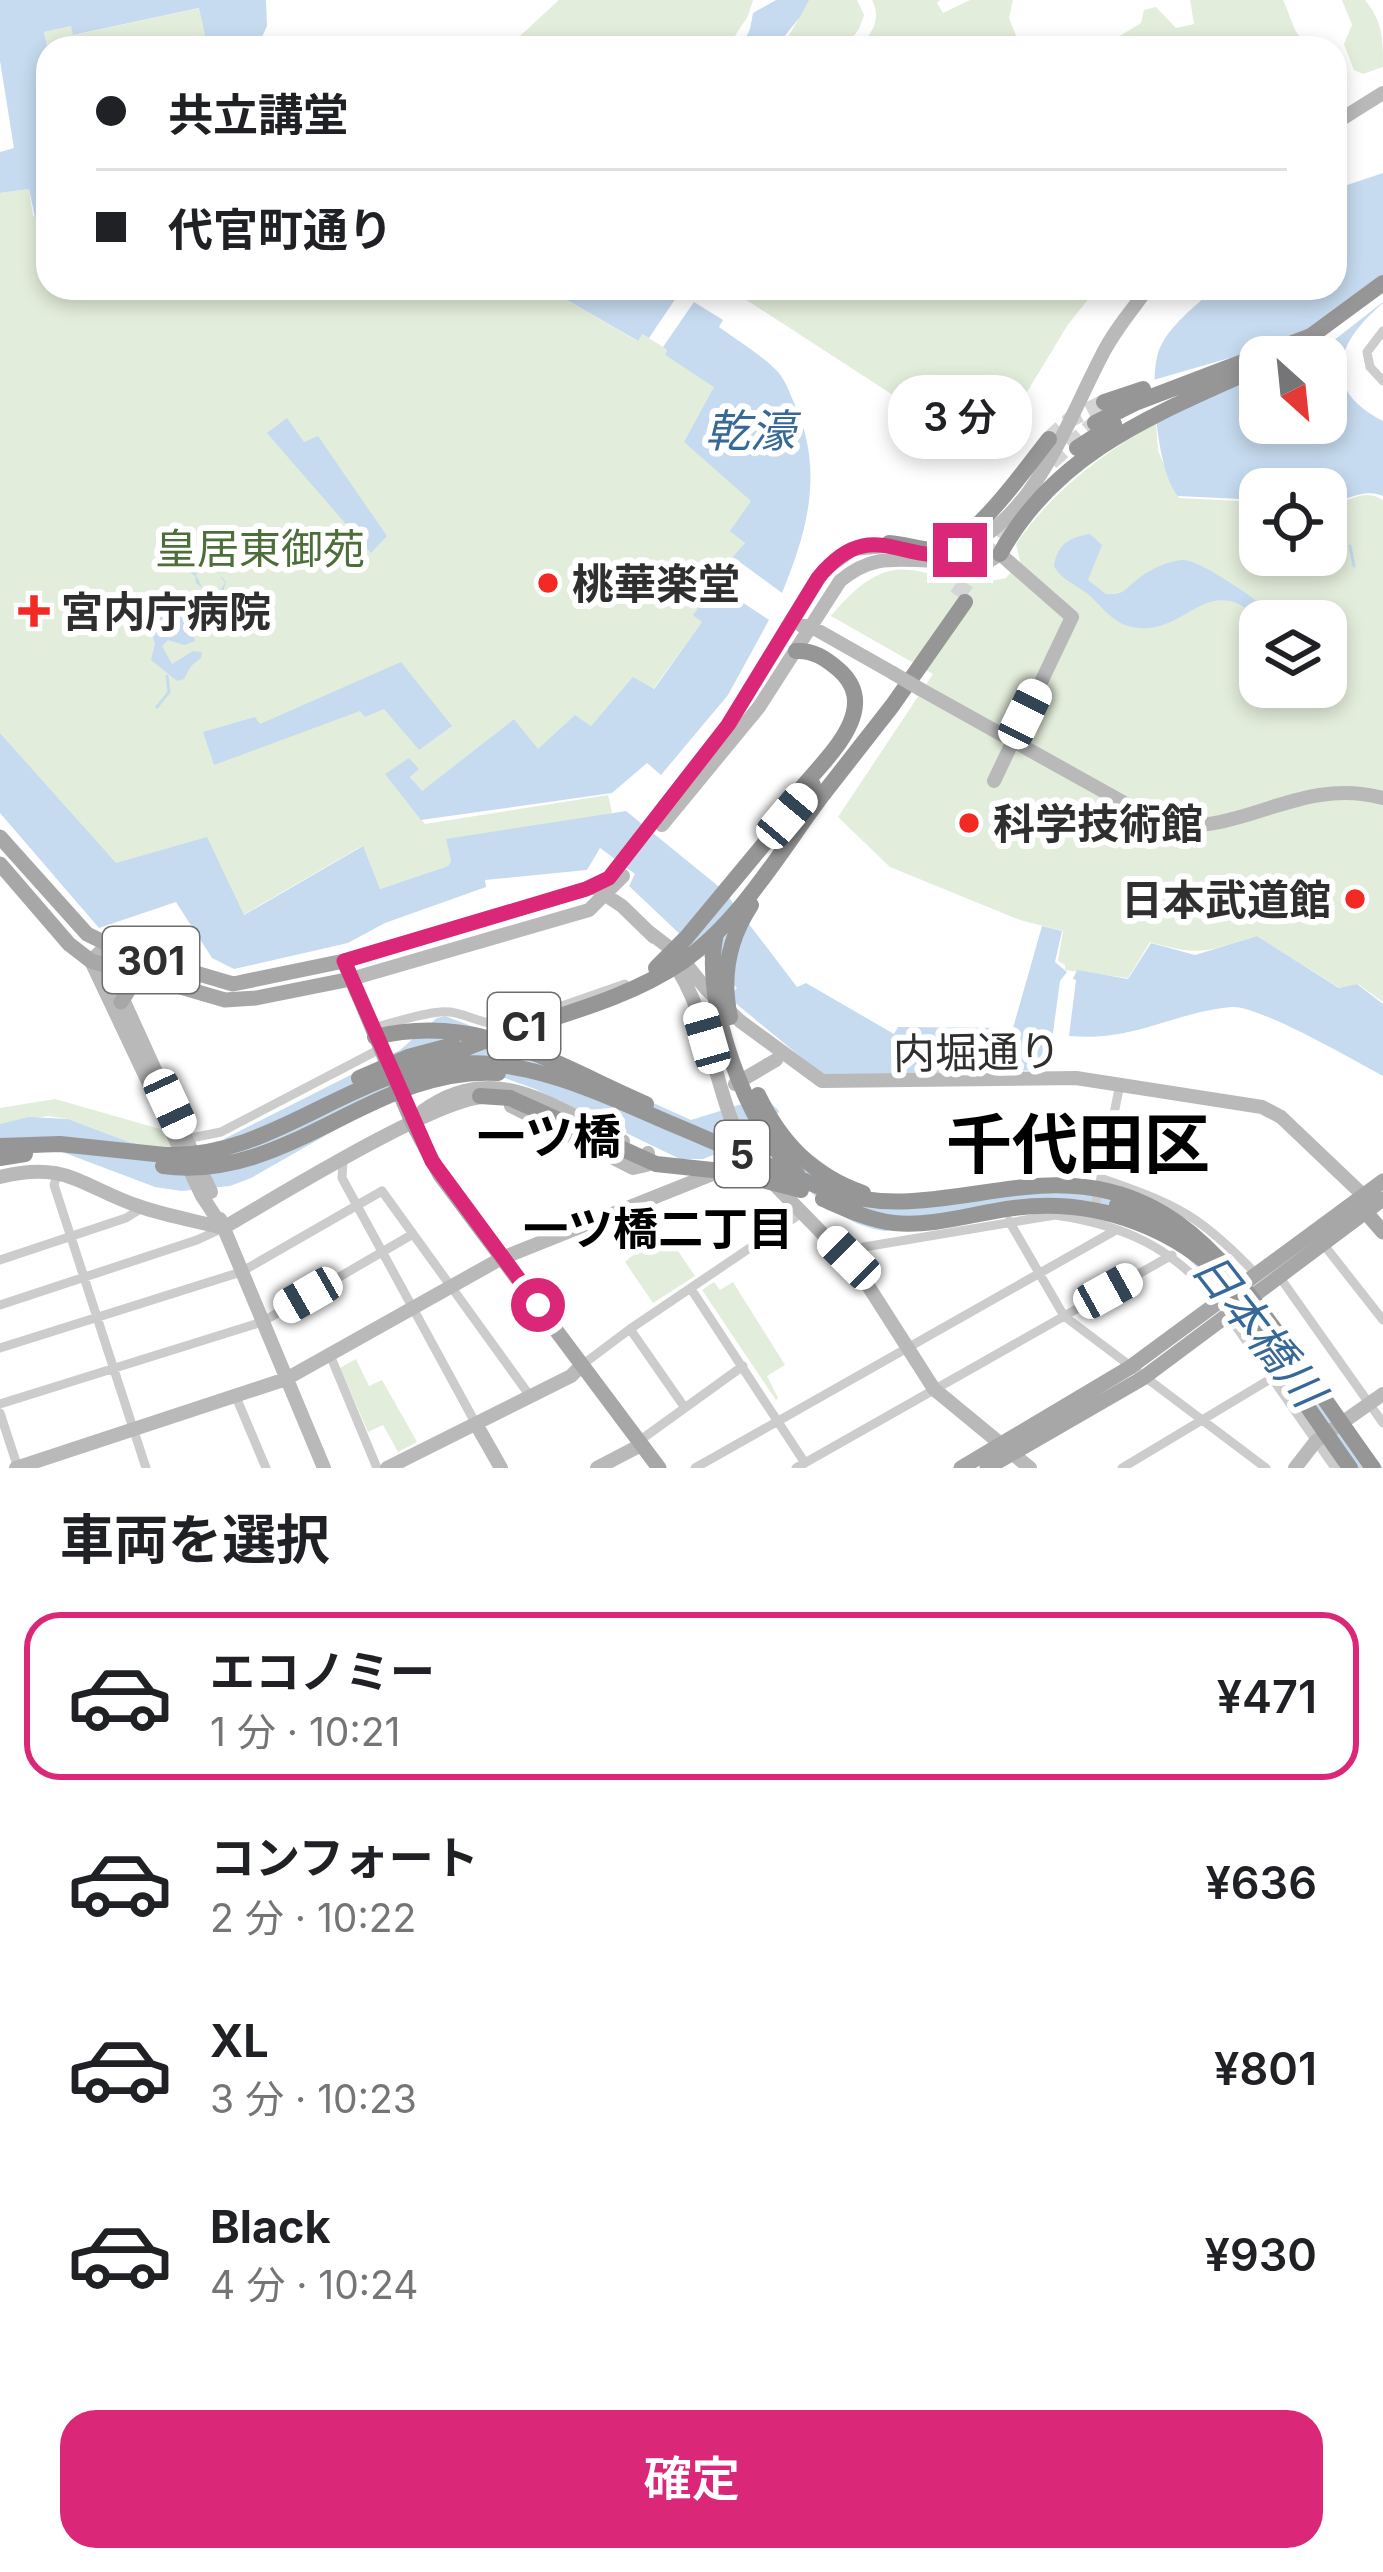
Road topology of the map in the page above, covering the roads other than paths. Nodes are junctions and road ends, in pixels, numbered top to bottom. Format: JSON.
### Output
{"nodes":[{"id":1,"x":1383,"y":93,"type":"edge"},
{"id":2,"x":1347,"y":116,"type":"edge"},
{"id":3,"x":1383,"y":283,"type":"edge"},
{"id":4,"x":1383,"y":295,"type":"edge"},
{"id":5,"x":1139,"y":300,"type":"edge"},
{"id":6,"x":1383,"y":332,"type":"edge"},
{"id":7,"x":1312,"y":336,"type":"edge"},
{"id":8,"x":1330,"y":336,"type":"edge"},
{"id":9,"x":1239,"y":370,"type":"edge"},
{"id":10,"x":1239,"y":374,"type":"edge"},
{"id":11,"x":1383,"y":381,"type":"edge"},
{"id":12,"x":1104,"y":402,"type":"tunnel mouth"},
{"id":13,"x":1137,"y":407,"type":"junction"},
{"id":14,"x":1095,"y":423,"type":"tunnel mouth"},
{"id":15,"x":1049,"y":439,"type":"tunnel mouth"},
{"id":16,"x":1077,"y":448,"type":"dead end"},
{"id":17,"x":889,"y":543,"type":"joint"},
{"id":18,"x":969,"y":543,"type":"junction"},
{"id":19,"x":1000,"y":554,"type":"junction"},
{"id":20,"x":810,"y":626,"type":"junction"},
{"id":21,"x":796,"y":651,"type":"junction"},
{"id":22,"x":765,"y":666,"type":"junction"},
{"id":23,"x":728,"y":725,"type":"junction"},
{"id":24,"x":744,"y":725,"type":"junction"},
{"id":25,"x":1012,"y":741,"type":"junction"},
{"id":26,"x":994,"y":781,"type":"dead end"},
{"id":27,"x":818,"y":789,"type":"junction"},
{"id":28,"x":1383,"y":798,"type":"edge"},
{"id":29,"x":653,"y":829,"type":"junction"},
{"id":30,"x":0,"y":837,"type":"edge"},
{"id":31,"x":0,"y":864,"type":"edge"},
{"id":32,"x":617,"y":877,"type":"junction"},
{"id":33,"x":586,"y":889,"type":"junction"},
{"id":34,"x":606,"y":894,"type":"junction"},
{"id":35,"x":107,"y":945,"type":"junction"},
{"id":36,"x":675,"y":957,"type":"junction"},
{"id":37,"x":344,"y":961,"type":"junction"},
{"id":38,"x":98,"y":963,"type":"junction"},
{"id":39,"x":351,"y":980,"type":"junction"},
{"id":40,"x":164,"y":982,"type":"junction"},
{"id":41,"x":121,"y":1002,"type":"junction"},
{"id":42,"x":707,"y":1038,"type":"junction"},
{"id":43,"x":381,"y":1041,"type":"junction"},
{"id":44,"x":776,"y":1060,"type":"junction"},
{"id":45,"x":1119,"y":1088,"type":"junction"},
{"id":46,"x":480,"y":1096,"type":"junction"},
{"id":47,"x":726,"y":1097,"type":"junction"},
{"id":48,"x":412,"y":1122,"type":"junction"},
{"id":49,"x":0,"y":1142,"type":"edge"},
{"id":50,"x":177,"y":1151,"type":"junction"},
{"id":51,"x":647,"y":1152,"type":"junction"},
{"id":52,"x":747,"y":1154,"type":"junction"},
{"id":53,"x":0,"y":1157,"type":"edge"},
{"id":54,"x":344,"y":1161,"type":"junction"},
{"id":55,"x":671,"y":1164,"type":"junction"},
{"id":56,"x":782,"y":1171,"type":"junction"},
{"id":57,"x":58,"y":1172,"type":"junction"},
{"id":58,"x":716,"y":1176,"type":"junction"},
{"id":59,"x":0,"y":1178,"type":"edge"},
{"id":60,"x":1383,"y":1181,"type":"edge"},
{"id":61,"x":1102,"y":1182,"type":"junction"},
{"id":62,"x":801,"y":1190,"type":"junction"},
{"id":63,"x":967,"y":1196,"type":"junction"},
{"id":64,"x":648,"y":1197,"type":"junction"},
{"id":65,"x":356,"y":1205,"type":"junction"},
{"id":66,"x":1371,"y":1206,"type":"edge"},
{"id":67,"x":142,"y":1208,"type":"junction"},
{"id":68,"x":803,"y":1213,"type":"junction"},
{"id":69,"x":1092,"y":1220,"type":"junction"},
{"id":70,"x":1009,"y":1221,"type":"junction"},
{"id":71,"x":223,"y":1228,"type":"junction"},
{"id":72,"x":1116,"y":1230,"type":"junction"},
{"id":73,"x":1383,"y":1232,"type":"edge"},
{"id":74,"x":413,"y":1234,"type":"junction"},
{"id":75,"x":72,"y":1237,"type":"junction"},
{"id":76,"x":1324,"y":1245,"type":"junction"},
{"id":77,"x":382,"y":1252,"type":"junction"},
{"id":78,"x":1172,"y":1255,"type":"junction"},
{"id":79,"x":502,"y":1258,"type":"junction"},
{"id":80,"x":849,"y":1258,"type":"junction"},
{"id":81,"x":0,"y":1260,"type":"edge"},
{"id":82,"x":241,"y":1272,"type":"junction"},
{"id":83,"x":1039,"y":1273,"type":"junction"},
{"id":84,"x":85,"y":1277,"type":"junction"},
{"id":85,"x":1281,"y":1279,"type":"junction"},
{"id":86,"x":1258,"y":1281,"type":"junction"},
{"id":87,"x":450,"y":1286,"type":"junction"},
{"id":88,"x":691,"y":1289,"type":"junction"},
{"id":89,"x":1230,"y":1298,"type":"junction"},
{"id":90,"x":0,"y":1305,"type":"edge"},
{"id":91,"x":412,"y":1307,"type":"junction"},
{"id":92,"x":1064,"y":1316,"type":"junction"},
{"id":93,"x":98,"y":1318,"type":"junction"},
{"id":94,"x":1383,"y":1321,"type":"edge"},
{"id":95,"x":262,"y":1322,"type":"junction"},
{"id":96,"x":630,"y":1329,"type":"junction"},
{"id":97,"x":908,"y":1347,"type":"junction"},
{"id":98,"x":0,"y":1348,"type":"edge"},
{"id":99,"x":330,"y":1354,"type":"junction"},
{"id":100,"x":582,"y":1365,"type":"junction"},
{"id":101,"x":743,"y":1366,"type":"junction"},
{"id":102,"x":113,"y":1367,"type":"junction"},
{"id":103,"x":1136,"y":1373,"type":"junction"},
{"id":104,"x":1271,"y":1378,"type":"junction"},
{"id":105,"x":286,"y":1379,"type":"junction"},
{"id":106,"x":934,"y":1389,"type":"junction"},
{"id":107,"x":1383,"y":1394,"type":"edge"},
{"id":108,"x":530,"y":1396,"type":"junction"},
{"id":109,"x":236,"y":1397,"type":"junction"},
{"id":110,"x":0,"y":1404,"type":"edge"},
{"id":111,"x":1369,"y":1405,"type":"junction"},
{"id":112,"x":685,"y":1408,"type":"junction"},
{"id":113,"x":0,"y":1413,"type":"edge"},
{"id":114,"x":780,"y":1420,"type":"junction"},
{"id":115,"x":1201,"y":1420,"type":"junction"},
{"id":116,"x":476,"y":1424,"type":"junction"},
{"id":117,"x":1383,"y":1424,"type":"edge"},
{"id":118,"x":134,"y":1429,"type":"junction"},
{"id":119,"x":1322,"y":1437,"type":"junction"},
{"id":120,"x":640,"y":1443,"type":"junction"},
{"id":121,"x":1007,"y":1450,"type":"junction"},
{"id":122,"x":803,"y":1466,"type":"edge"},
{"id":123,"x":17,"y":1468,"type":"edge"},
{"id":124,"x":146,"y":1468,"type":"edge"},
{"id":125,"x":266,"y":1468,"type":"edge"},
{"id":126,"x":324,"y":1468,"type":"edge"},
{"id":127,"x":377,"y":1468,"type":"edge"},
{"id":128,"x":387,"y":1468,"type":"edge"},
{"id":129,"x":501,"y":1468,"type":"edge"},
{"id":130,"x":597,"y":1468,"type":"edge"},
{"id":131,"x":659,"y":1468,"type":"edge"},
{"id":132,"x":695,"y":1468,"type":"edge"},
{"id":133,"x":961,"y":1468,"type":"edge"},
{"id":134,"x":987,"y":1468,"type":"edge"},
{"id":135,"x":1030,"y":1468,"type":"edge"},
{"id":136,"x":1122,"y":1468,"type":"edge"},
{"id":137,"x":1266,"y":1468,"type":"edge"},
{"id":138,"x":1295,"y":1468,"type":"edge"},
{"id":139,"x":1335,"y":1468,"type":"edge"},
{"id":140,"x":1351,"y":1468,"type":"edge"},
{"id":141,"x":1361,"y":1468,"type":"edge"},
{"id":142,"x":1377,"y":1468,"type":"edge"}],
"edges":[{"from":1,"to":2,"type":"street"},
{"from":3,"to":7,"type":"highway"},
{"from":4,"to":8,"type":"highway"},
{"from":5,"to":18,"type":"street"},
{"from":6,"to":11,"type":"street"},
{"from":9,"to":13,"type":"highway"},
{"from":10,"to":13,"type":"highway"},
{"from":12,"to":13,"type":"highway"},
{"from":13,"to":14,"type":"highway"},
{"from":13,"to":16,"type":"highway"},
{"from":13,"to":19,"type":"highway"},
{"from":15,"to":18,"type":"highway"},
{"from":17,"to":18,"type":"highway"},
{"from":17,"to":22,"type":"street"},
{"from":18,"to":19,"type":"street"},
{"from":18,"to":20,"type":"street"},
{"from":19,"to":25,"type":"street"},
{"from":20,"to":21,"type":"street"},
{"from":20,"to":22,"type":"street"},
{"from":20,"to":25,"type":"street","bridge":true},
{"from":21,"to":24,"type":"street"},
{"from":21,"to":27,"type":"highway"},
{"from":22,"to":23,"type":"street"},
{"from":23,"to":24,"type":"street"},
{"from":23,"to":29,"type":"street"},
{"from":24,"to":29,"type":"street"},
{"from":25,"to":26,"type":"street"},
{"from":25,"to":28,"type":"street"},
{"from":27,"to":27,"type":"highway","number":"5"},
{"from":27,"to":50,"type":"highway","number":"C1","bridge":true},
{"from":27,"to":50,"type":"highway","number":"C1","bridge":true},
{"from":27,"to":63,"type":"highway","number":"5","bridge":true},
{"from":27,"to":89,"type":"highway","number":"5","bridge":true},
{"from":29,"to":32,"type":"street"},
{"from":30,"to":35,"type":"main road","number":"301"},
{"from":31,"to":38,"type":"main road","number":"301"},
{"from":32,"to":33,"type":"street"},
{"from":32,"to":34,"type":"street"},
{"from":33,"to":34,"type":"street","name":"内堀通り"},
{"from":33,"to":37,"type":"street"},
{"from":34,"to":36,"type":"street","name":"内堀通り"},
{"from":34,"to":39,"type":"street"},
{"from":35,"to":37,"type":"main road","number":"301"},
{"from":35,"to":38,"type":"street"},
{"from":36,"to":42,"type":"street","name":"内堀通り"},
{"from":36,"to":43,"type":"street"},
{"from":36,"to":45,"type":"street","name":"内堀通り"},
{"from":37,"to":39,"type":"main road"},
{"from":38,"to":40,"type":"main road","number":"301"},
{"from":38,"to":41,"type":"street"},
{"from":38,"to":50,"type":"street"},
{"from":39,"to":40,"type":"main road","number":"301"},
{"from":39,"to":43,"type":"main road"},
{"from":40,"to":41,"type":"main road","number":"301"},
{"from":41,"to":50,"type":"street"},
{"from":42,"to":44,"type":"street","name":"内堀通り"},
{"from":42,"to":47,"type":"street"},
{"from":43,"to":48,"type":"main road","bridge":true},
{"from":43,"to":50,"type":"street"},
{"from":43,"to":56,"type":"highway","bridge":true},
{"from":44,"to":45,"type":"street","name":"内堀通り"},
{"from":44,"to":47,"type":"street"},
{"from":45,"to":61,"type":"street"},
{"from":45,"to":66,"type":"street","name":"内堀通り"},
{"from":46,"to":48,"type":"street"},
{"from":46,"to":51,"type":"street"},
{"from":46,"to":62,"type":"highway","bridge":true},
{"from":47,"to":52,"type":"street"},
{"from":48,"to":51,"type":"street"},
{"from":48,"to":54,"type":"street"},
{"from":48,"to":79,"type":"main road"},
{"from":49,"to":50,"type":"highway","number":"C1"},
{"from":50,"to":53,"type":"highway","number":"C1"},
{"from":50,"to":56,"type":"highway","number":"5","bridge":true},
{"from":50,"to":62,"type":"highway","number":"5","bridge":true},
{"from":50,"to":71,"type":"street","bridge":true},
{"from":51,"to":55,"type":"street"},
{"from":52,"to":58,"type":"street"},
{"from":52,"to":68,"type":"street"},
{"from":54,"to":65,"type":"street"},
{"from":54,"to":71,"type":"street"},
{"from":55,"to":58,"type":"street"},
{"from":55,"to":64,"type":"street"},
{"from":56,"to":63,"type":"highway","number":"5","bridge":true},
{"from":57,"to":59,"type":"street"},
{"from":57,"to":67,"type":"street"},
{"from":57,"to":75,"type":"street"},
{"from":58,"to":64,"type":"street"},
{"from":60,"to":66,"type":"main road"},
{"from":61,"to":69,"type":"street","bridge":true},
{"from":61,"to":86,"type":"street"},
{"from":62,"to":89,"type":"highway","number":"5","bridge":true},
{"from":63,"to":89,"type":"highway","number":"5","bridge":true},
{"from":64,"to":79,"type":"street"},
{"from":65,"to":74,"type":"street"},
{"from":65,"to":77,"type":"street"},
{"from":65,"to":82,"type":"street"},
{"from":66,"to":73,"type":"main road"},
{"from":66,"to":76,"type":"main road"},
{"from":66,"to":86,"type":"main road"},
{"from":67,"to":71,"type":"street"},
{"from":67,"to":75,"type":"street"},
{"from":68,"to":80,"type":"street"},
{"from":68,"to":88,"type":"street"},
{"from":69,"to":70,"type":"street"},
{"from":69,"to":72,"type":"street"},
{"from":70,"to":80,"type":"street"},
{"from":70,"to":83,"type":"street"},
{"from":71,"to":82,"type":"street"},
{"from":71,"to":84,"type":"street"},
{"from":72,"to":78,"type":"street"},
{"from":72,"to":83,"type":"street"},
{"from":74,"to":77,"type":"street"},
{"from":74,"to":87,"type":"street"},
{"from":75,"to":81,"type":"street"},
{"from":75,"to":84,"type":"street"},
{"from":76,"to":85,"type":"main road"},
{"from":76,"to":94,"type":"street"},
{"from":77,"to":91,"type":"street"},
{"from":77,"to":95,"type":"street"},
{"from":78,"to":89,"type":"street"},
{"from":78,"to":92,"type":"street"},
{"from":79,"to":87,"type":"street"},
{"from":79,"to":100,"type":"main road"},
{"from":80,"to":97,"type":"street"},
{"from":82,"to":93,"type":"street"},
{"from":82,"to":95,"type":"street"},
{"from":83,"to":92,"type":"street"},
{"from":83,"to":97,"type":"street"},
{"from":84,"to":90,"type":"street"},
{"from":84,"to":93,"type":"street"},
{"from":85,"to":86,"type":"main road"},
{"from":85,"to":111,"type":"street"},
{"from":86,"to":89,"type":"main road","bridge":true},
{"from":87,"to":91,"type":"street"},
{"from":87,"to":108,"type":"street"},
{"from":88,"to":96,"type":"street"},
{"from":88,"to":101,"type":"street"},
{"from":89,"to":103,"type":"main road"},
{"from":89,"to":104,"type":"street"},
{"from":89,"to":140,"type":"highway","bridge":true},
{"from":89,"to":141,"type":"highway","number":"5","bridge":true},
{"from":89,"to":142,"type":"highway","bridge":true},
{"from":91,"to":99,"type":"street"},
{"from":91,"to":116,"type":"street"},
{"from":92,"to":103,"type":"street"},
{"from":92,"to":106,"type":"street"},
{"from":93,"to":98,"type":"street"},
{"from":93,"to":102,"type":"street"},
{"from":95,"to":102,"type":"street"},
{"from":95,"to":105,"type":"street"},
{"from":96,"to":100,"type":"street"},
{"from":96,"to":112,"type":"street"},
{"from":97,"to":106,"type":"street"},
{"from":97,"to":114,"type":"street"},
{"from":99,"to":105,"type":"street"},
{"from":99,"to":127,"type":"street"},
{"from":100,"to":108,"type":"street"},
{"from":100,"to":120,"type":"main road"},
{"from":101,"to":112,"type":"street"},
{"from":101,"to":114,"type":"street"},
{"from":102,"to":110,"type":"street"},
{"from":102,"to":118,"type":"street"},
{"from":103,"to":115,"type":"street"},
{"from":103,"to":121,"type":"main road"},
{"from":104,"to":115,"type":"street"},
{"from":104,"to":119,"type":"street"},
{"from":105,"to":109,"type":"street"},
{"from":105,"to":126,"type":"street"},
{"from":106,"to":121,"type":"street"},
{"from":106,"to":122,"type":"street"},
{"from":107,"to":111,"type":"street"},
{"from":108,"to":116,"type":"street"},
{"from":109,"to":118,"type":"street"},
{"from":109,"to":125,"type":"street"},
{"from":111,"to":117,"type":"street"},
{"from":111,"to":119,"type":"street","bridge":true},
{"from":112,"to":120,"type":"street"},
{"from":113,"to":123,"type":"street"},
{"from":114,"to":122,"type":"street"},
{"from":114,"to":132,"type":"street"},
{"from":115,"to":136,"type":"street"},
{"from":115,"to":137,"type":"street"},
{"from":116,"to":128,"type":"street"},
{"from":116,"to":129,"type":"street"},
{"from":118,"to":123,"type":"street"},
{"from":118,"to":124,"type":"street"},
{"from":119,"to":138,"type":"street"},
{"from":119,"to":139,"type":"street"},
{"from":120,"to":130,"type":"street"},
{"from":120,"to":131,"type":"main road"},
{"from":121,"to":133,"type":"main road"},
{"from":121,"to":134,"type":"main road"},
{"from":121,"to":135,"type":"street"}]}
